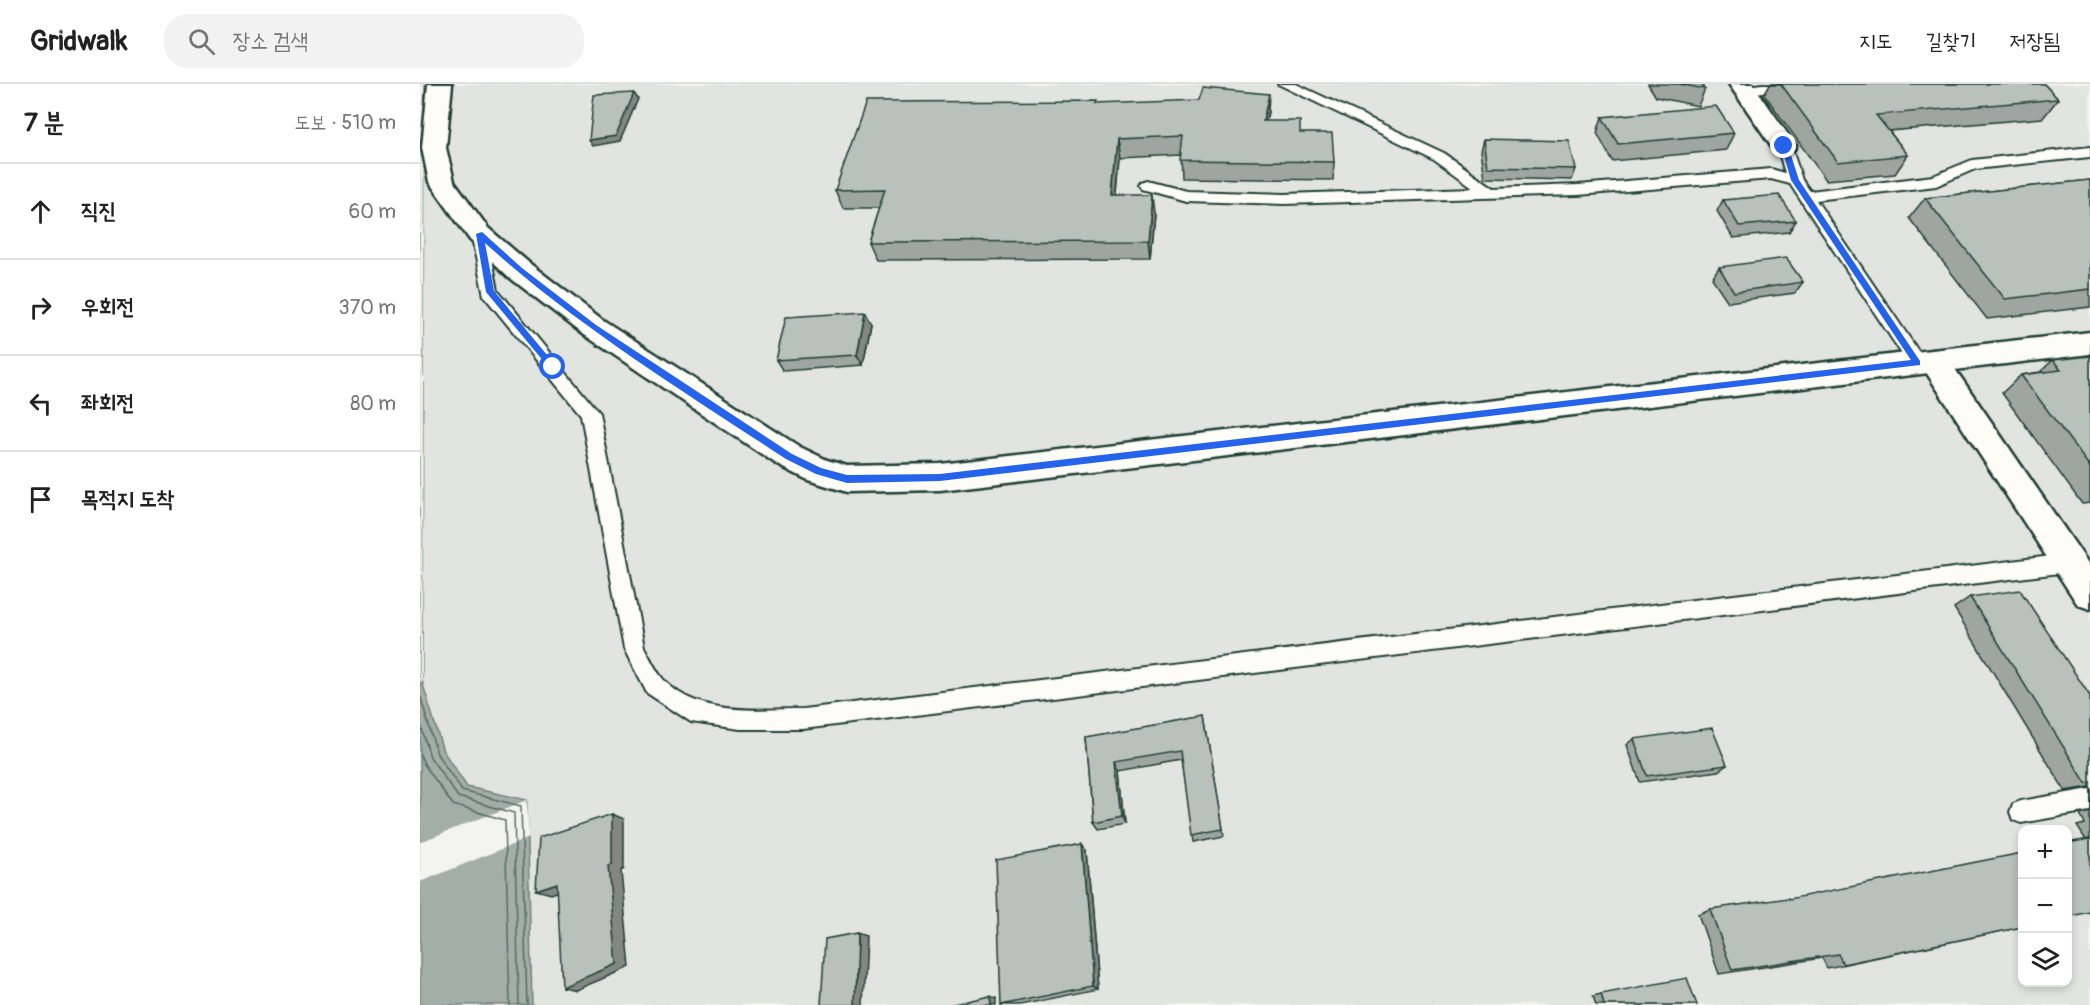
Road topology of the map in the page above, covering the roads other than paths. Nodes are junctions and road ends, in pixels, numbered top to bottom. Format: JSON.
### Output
{"nodes":[{"id":1,"x":440,"y":84,"type":"edge"},
{"id":2,"x":1285,"y":84,"type":"edge"},
{"id":3,"x":1797,"y":84,"type":"edge"},
{"id":4,"x":1744,"y":87,"type":"edge"},
{"id":5,"x":1784,"y":146,"type":"joint"},
{"id":6,"x":2090,"y":152,"type":"edge"},
{"id":7,"x":1795,"y":180,"type":"junction"},
{"id":8,"x":1148,"y":186,"type":"dead end"},
{"id":9,"x":1491,"y":193,"type":"junction"},
{"id":10,"x":1806,"y":196,"type":"junction"},
{"id":11,"x":479,"y":234,"type":"junction"},
{"id":12,"x":2090,"y":343,"type":"edge"},
{"id":13,"x":1926,"y":362,"type":"junction"},
{"id":14,"x":2068,"y":563,"type":"junction"},
{"id":15,"x":2090,"y":594,"type":"edge"},
{"id":16,"x":2090,"y":800,"type":"edge"},
{"id":17,"x":2021,"y":812,"type":"dead end"}],
"edges":[{"from":1,"to":11,"type":"street"},
{"from":2,"to":9,"type":"lane"},
{"from":3,"to":4,"type":"lane"},
{"from":4,"to":5,"type":"street"},
{"from":5,"to":7,"type":"lane"},
{"from":6,"to":10,"type":"lane"},
{"from":7,"to":9,"type":"lane"},
{"from":7,"to":10,"type":"lane"},
{"from":8,"to":9,"type":"lane"},
{"from":10,"to":13,"type":"lane"},
{"from":11,"to":13,"type":"street"},
{"from":11,"to":14,"type":"lane"},
{"from":12,"to":13,"type":"street"},
{"from":13,"to":14,"type":"street"},
{"from":14,"to":15,"type":"street"},
{"from":16,"to":17,"type":"lane"}]}
